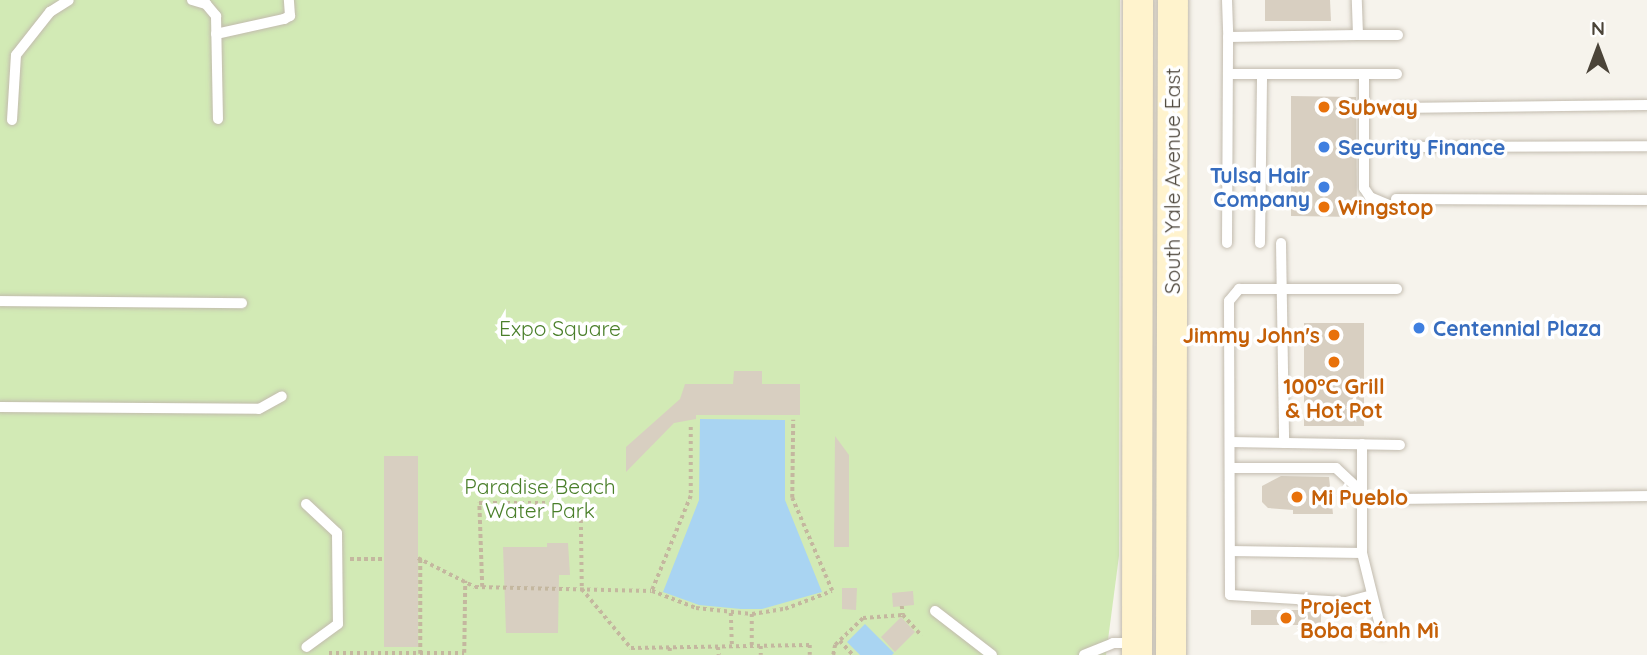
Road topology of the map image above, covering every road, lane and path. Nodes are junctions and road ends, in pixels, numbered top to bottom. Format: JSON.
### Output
{"nodes":[{"id":1,"x":69,"y":0,"type":"edge"},
{"id":2,"x":192,"y":0,"type":"edge"},
{"id":3,"x":217,"y":0,"type":"edge"},
{"id":4,"x":289,"y":0,"type":"edge"},
{"id":5,"x":1138,"y":0,"type":"edge"},
{"id":6,"x":1172,"y":0,"type":"edge"},
{"id":7,"x":1227,"y":0,"type":"edge"},
{"id":8,"x":1357,"y":0,"type":"edge"},
{"id":9,"x":216,"y":17,"type":"junction"},
{"id":10,"x":216,"y":34,"type":"junction"},
{"id":11,"x":1398,"y":34,"type":"dead end"},
{"id":12,"x":1358,"y":35,"type":"junction"},
{"id":13,"x":1228,"y":37,"type":"junction"},
{"id":14,"x":1229,"y":74,"type":"junction"},
{"id":15,"x":1262,"y":74,"type":"junction"},
{"id":16,"x":1364,"y":74,"type":"junction"},
{"id":17,"x":1398,"y":74,"type":"dead end"},
{"id":18,"x":1647,"y":105,"type":"edge"},
{"id":19,"x":1397,"y":108,"type":"dead end"},
{"id":20,"x":218,"y":119,"type":"dead end"},
{"id":21,"x":12,"y":120,"type":"dead end"},
{"id":22,"x":1647,"y":146,"type":"edge"},
{"id":23,"x":1397,"y":147,"type":"dead end"},
{"id":24,"x":1647,"y":200,"type":"edge"},
{"id":25,"x":1137,"y":236,"type":"junction"},
{"id":26,"x":1172,"y":236,"type":"junction"},
{"id":27,"x":1227,"y":243,"type":"dead end"},
{"id":28,"x":1261,"y":243,"type":"dead end"},
{"id":29,"x":1281,"y":243,"type":"dead end"},
{"id":30,"x":1282,"y":289,"type":"junction"},
{"id":31,"x":1397,"y":289,"type":"dead end"},
{"id":32,"x":0,"y":301,"type":"edge"},
{"id":33,"x":242,"y":303,"type":"dead end"},
{"id":34,"x":282,"y":396,"type":"dead end"},
{"id":35,"x":0,"y":407,"type":"edge"},
{"id":36,"x":793,"y":420,"type":"dead end"},
{"id":37,"x":691,"y":427,"type":"dead end"},
{"id":38,"x":1230,"y":442,"type":"junction"},
{"id":39,"x":1284,"y":443,"type":"junction"},
{"id":40,"x":1362,"y":444,"type":"junction"},
{"id":41,"x":1401,"y":444,"type":"dead end"},
{"id":42,"x":1230,"y":468,"type":"junction"},
{"id":43,"x":1362,"y":492,"type":"junction"},
{"id":44,"x":1647,"y":496,"type":"edge"},
{"id":45,"x":1401,"y":499,"type":"dead end"},
{"id":46,"x":306,"y":504,"type":"dead end"},
{"id":47,"x":1230,"y":551,"type":"junction"},
{"id":48,"x":1362,"y":553,"type":"junction"},
{"id":49,"x":337,"y":559,"type":"junction"},
{"id":50,"x":384,"y":559,"type":"dead end"},
{"id":51,"x":464,"y":582,"type":"junction"},
{"id":52,"x":482,"y":587,"type":"junction"},
{"id":53,"x":582,"y":589,"type":"junction"},
{"id":54,"x":652,"y":591,"type":"junction"},
{"id":55,"x":1372,"y":595,"type":"junction"},
{"id":56,"x":902,"y":606,"type":"dead end"},
{"id":57,"x":935,"y":611,"type":"dead end"},
{"id":58,"x":731,"y":613,"type":"junction"},
{"id":59,"x":751,"y":614,"type":"junction"},
{"id":60,"x":903,"y":615,"type":"junction"},
{"id":61,"x":1381,"y":634,"type":"dead end"},
{"id":62,"x":922,"y":636,"type":"dead end"},
{"id":63,"x":839,"y":641,"type":"junction"},
{"id":64,"x":761,"y":646,"type":"junction"},
{"id":65,"x":306,"y":647,"type":"dead end"},
{"id":66,"x":718,"y":647,"type":"junction"},
{"id":67,"x":732,"y":647,"type":"junction"},
{"id":68,"x":752,"y":647,"type":"junction"},
{"id":69,"x":631,"y":648,"type":"junction"},
{"id":70,"x":670,"y":648,"type":"junction"},
{"id":71,"x":1137,"y":649,"type":"edge"},
{"id":72,"x":329,"y":653,"type":"edge"},
{"id":73,"x":420,"y":654,"type":"edge"},
{"id":74,"x":465,"y":654,"type":"edge"},
{"id":75,"x":631,"y":655,"type":"edge"},
{"id":76,"x":670,"y":655,"type":"edge"},
{"id":77,"x":719,"y":655,"type":"edge"},
{"id":78,"x":761,"y":655,"type":"edge"},
{"id":79,"x":810,"y":655,"type":"edge"},
{"id":80,"x":833,"y":655,"type":"edge"},
{"id":81,"x":853,"y":655,"type":"edge"},
{"id":82,"x":992,"y":655,"type":"edge"},
{"id":83,"x":1084,"y":655,"type":"edge"},
{"id":84,"x":1171,"y":655,"type":"edge"}],
"edges":[{"from":1,"to":21,"type":"lane"},
{"from":2,"to":9,"type":"lane"},
{"from":3,"to":9,"type":"lane"},
{"from":4,"to":10,"type":"lane"},
{"from":5,"to":25,"type":"main road","name":"South Yale Avenue East"},
{"from":6,"to":26,"type":"main road","name":"South Yale Avenue East"},
{"from":7,"to":13,"type":"lane"},
{"from":8,"to":12,"type":"lane"},
{"from":9,"to":10,"type":"lane"},
{"from":10,"to":20,"type":"lane"},
{"from":11,"to":12,"type":"lane"},
{"from":12,"to":13,"type":"lane"},
{"from":13,"to":14,"type":"lane"},
{"from":14,"to":15,"type":"lane"},
{"from":14,"to":27,"type":"lane"},
{"from":15,"to":16,"type":"lane"},
{"from":15,"to":28,"type":"lane"},
{"from":16,"to":17,"type":"lane"},
{"from":16,"to":24,"type":"lane"},
{"from":18,"to":19,"type":"lane"},
{"from":22,"to":23,"type":"lane"},
{"from":25,"to":26,"type":"main road"},
{"from":25,"to":71,"type":"main road","name":"South Yale Avenue East"},
{"from":26,"to":84,"type":"main road","name":"South Yale Avenue East"},
{"from":29,"to":30,"type":"lane"},
{"from":30,"to":31,"type":"lane"},
{"from":30,"to":38,"type":"lane"},
{"from":30,"to":39,"type":"lane"},
{"from":32,"to":33,"type":"lane"},
{"from":34,"to":35,"type":"lane"},
{"from":36,"to":59,"type":"path"},
{"from":37,"to":54,"type":"path"},
{"from":38,"to":39,"type":"lane"},
{"from":38,"to":42,"type":"lane"},
{"from":39,"to":40,"type":"lane"},
{"from":40,"to":41,"type":"lane"},
{"from":40,"to":43,"type":"lane"},
{"from":42,"to":43,"type":"lane"},
{"from":42,"to":47,"type":"lane"},
{"from":43,"to":48,"type":"lane"},
{"from":44,"to":45,"type":"lane"},
{"from":46,"to":49,"type":"lane"},
{"from":47,"to":48,"type":"lane"},
{"from":47,"to":55,"type":"lane"},
{"from":48,"to":55,"type":"lane"},
{"from":49,"to":50,"type":"path"},
{"from":49,"to":65,"type":"lane"},
{"from":51,"to":52,"type":"path"},
{"from":51,"to":73,"type":"path"},
{"from":51,"to":74,"type":"path"},
{"from":52,"to":53,"type":"path"},
{"from":52,"to":53,"type":"path"},
{"from":53,"to":54,"type":"path"},
{"from":53,"to":69,"type":"path"},
{"from":54,"to":58,"type":"path"},
{"from":55,"to":61,"type":"lane"},
{"from":56,"to":60,"type":"path"},
{"from":57,"to":82,"type":"lane"},
{"from":58,"to":59,"type":"path"},
{"from":58,"to":67,"type":"path"},
{"from":59,"to":68,"type":"path"},
{"from":60,"to":62,"type":"path"},
{"from":60,"to":63,"type":"path"},
{"from":63,"to":80,"type":"path"},
{"from":63,"to":81,"type":"path"},
{"from":64,"to":68,"type":"path"},
{"from":64,"to":78,"type":"path"},
{"from":64,"to":79,"type":"path"},
{"from":66,"to":67,"type":"path"},
{"from":66,"to":70,"type":"path"},
{"from":66,"to":77,"type":"path"},
{"from":67,"to":68,"type":"path"},
{"from":69,"to":70,"type":"path"},
{"from":69,"to":75,"type":"path"},
{"from":70,"to":76,"type":"path"},
{"from":71,"to":83,"type":"lane"},
{"from":72,"to":73,"type":"path"},
{"from":73,"to":74,"type":"path"}]}
